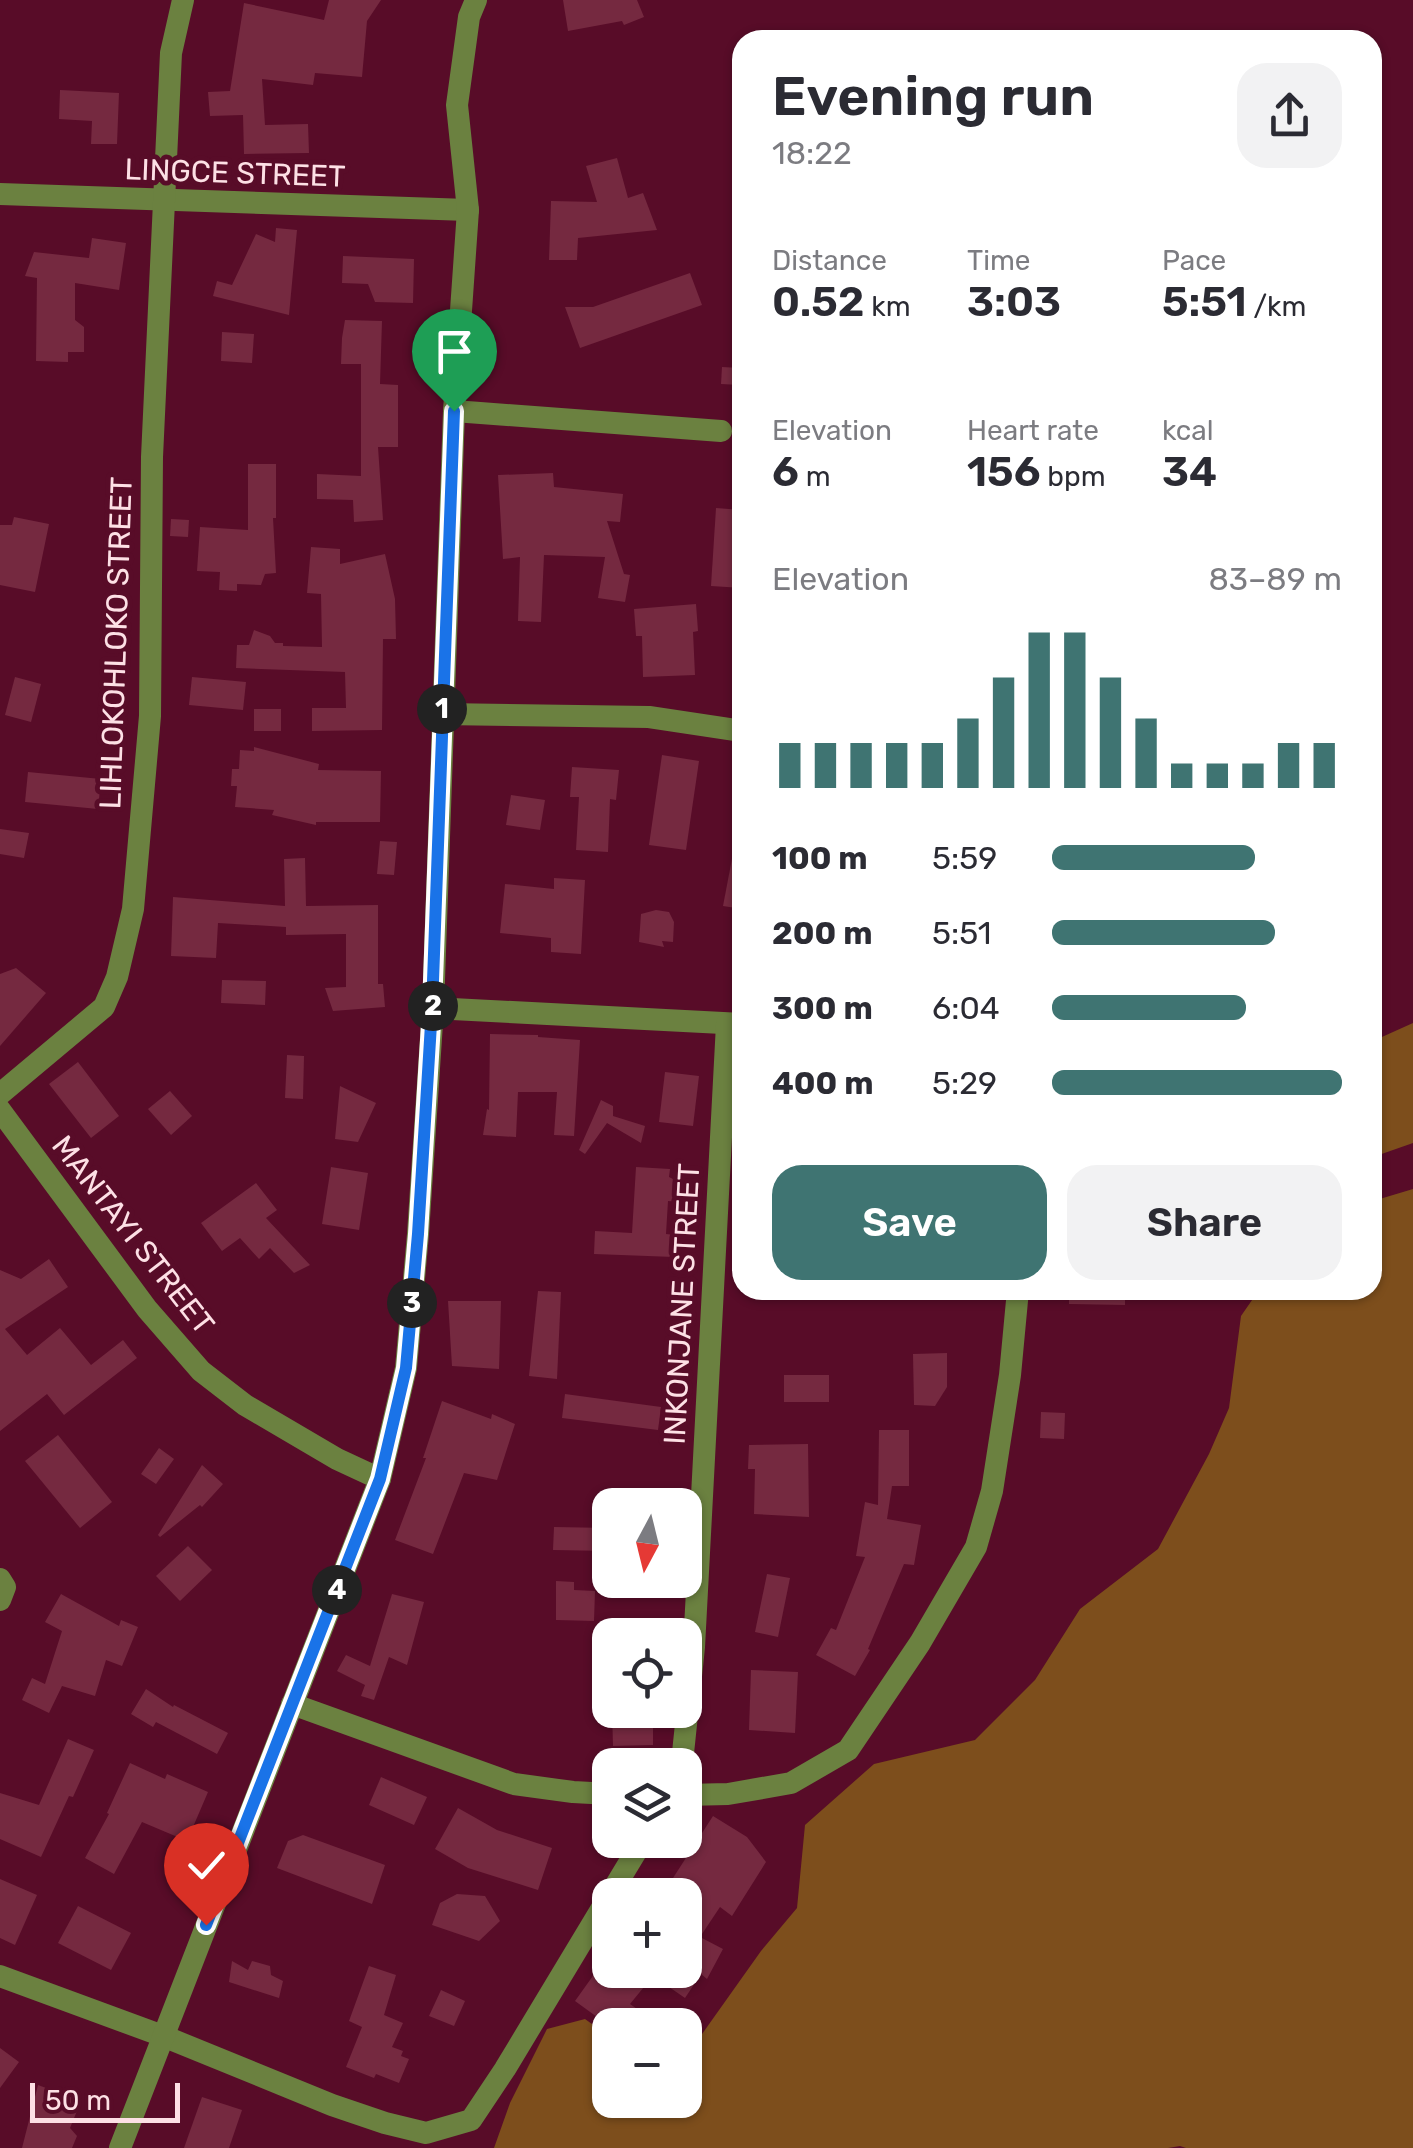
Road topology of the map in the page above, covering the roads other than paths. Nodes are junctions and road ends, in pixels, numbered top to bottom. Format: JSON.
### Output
{"nodes":[{"id":1,"x":183,"y":0,"type":"edge"},
{"id":2,"x":476,"y":0,"type":"edge"},
{"id":3,"x":0,"y":194,"type":"edge"},
{"id":4,"x":164,"y":201,"type":"junction"},
{"id":5,"x":468,"y":210,"type":"junction"},
{"id":6,"x":454,"y":411,"type":"junction"},
{"id":7,"x":721,"y":430,"type":"dead end"},
{"id":8,"x":442,"y":714,"type":"junction"},
{"id":9,"x":732,"y":729,"type":"edge"},
{"id":10,"x":432,"y":1008,"type":"junction"},
{"id":11,"x":732,"y":1024,"type":"edge"},
{"id":12,"x":732,"y":1070,"type":"edge"},
{"id":13,"x":0,"y":1094,"type":"edge"},
{"id":14,"x":0,"y":1110,"type":"edge"},
{"id":15,"x":1017,"y":1300,"type":"edge"},
{"id":16,"x":380,"y":1479,"type":"junction"},
{"id":17,"x":0,"y":1579,"type":"edge"},
{"id":18,"x":0,"y":1600,"type":"edge"},
{"id":19,"x":292,"y":1704,"type":"junction"},
{"id":20,"x":684,"y":1748,"type":"edge"},
{"id":21,"x":592,"y":1793,"type":"edge"},
{"id":22,"x":702,"y":1795,"type":"edge"},
{"id":23,"x":632,"y":1858,"type":"edge"},
{"id":24,"x":0,"y":1976,"type":"edge"},
{"id":25,"x":163,"y":2036,"type":"junction"},
{"id":26,"x":120,"y":2148,"type":"edge"}],
"edges":[{"from":1,"to":4,"type":"street","name":"LIHLOKOHLOKO STREET"},
{"from":2,"to":5,"type":"street"},
{"from":3,"to":4,"type":"street","name":"LINGCE STREET"},
{"from":4,"to":5,"type":"street","name":"LINGCE STREET"},
{"from":4,"to":13,"type":"street","name":"LIHLOKOHLOKO STREET"},
{"from":5,"to":6,"type":"street"},
{"from":6,"to":7,"type":"street"},
{"from":6,"to":8,"type":"street"},
{"from":8,"to":9,"type":"street"},
{"from":8,"to":10,"type":"street"},
{"from":10,"to":11,"type":"street"},
{"from":10,"to":16,"type":"street"},
{"from":12,"to":20,"type":"street","name":"INKONJANE STREET"},
{"from":14,"to":16,"type":"street","name":"MANTAYI STREET"},
{"from":15,"to":22,"type":"street"},
{"from":16,"to":19,"type":"street"},
{"from":17,"to":18,"type":"street"},
{"from":19,"to":21,"type":"street"},
{"from":19,"to":25,"type":"street"},
{"from":23,"to":25,"type":"street"},
{"from":24,"to":25,"type":"street"},
{"from":25,"to":26,"type":"street"}]}
